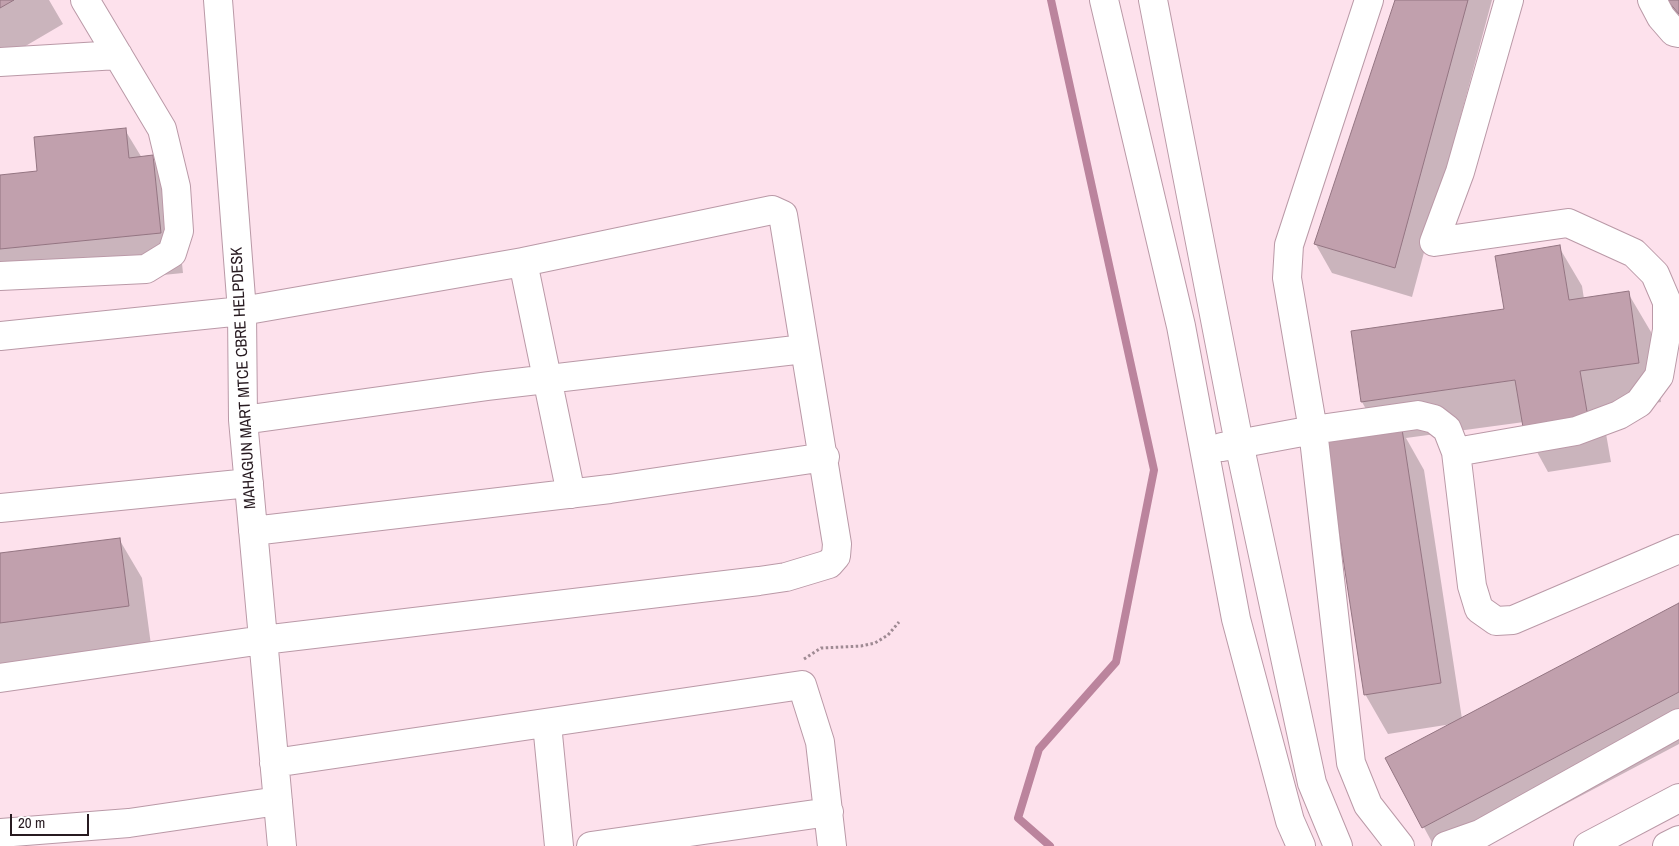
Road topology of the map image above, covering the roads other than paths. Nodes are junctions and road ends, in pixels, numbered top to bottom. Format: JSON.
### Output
{"nodes":[{"id":1,"x":85,"y":0,"type":"edge"},
{"id":2,"x":218,"y":0,"type":"edge"},
{"id":3,"x":1104,"y":0,"type":"edge"},
{"id":4,"x":1153,"y":0,"type":"edge"},
{"id":5,"x":1369,"y":0,"type":"edge"},
{"id":6,"x":1509,"y":0,"type":"edge"},
{"id":7,"x":1652,"y":0,"type":"edge"},
{"id":8,"x":1679,"y":33,"type":"edge"},
{"id":9,"x":118,"y":55,"type":"junction"},
{"id":10,"x":0,"y":62,"type":"edge"},
{"id":11,"x":523,"y":262,"type":"junction"},
{"id":12,"x":0,"y":276,"type":"edge"},
{"id":13,"x":242,"y":311,"type":"junction"},
{"id":14,"x":0,"y":336,"type":"edge"},
{"id":15,"x":804,"y":349,"type":"junction"},
{"id":16,"x":546,"y":379,"type":"junction"},
{"id":17,"x":243,"y":420,"type":"junction"},
{"id":18,"x":1313,"y":430,"type":"junction"},
{"id":19,"x":1240,"y":443,"type":"junction"},
{"id":20,"x":1204,"y":451,"type":"junction"},
{"id":21,"x":1456,"y":452,"type":"junction"},
{"id":22,"x":825,"y":457,"type":"junction"},
{"id":23,"x":249,"y":483,"type":"junction"},
{"id":24,"x":571,"y":494,"type":"junction"},
{"id":25,"x":0,"y":508,"type":"edge"},
{"id":26,"x":253,"y":531,"type":"junction"},
{"id":27,"x":1679,"y":549,"type":"edge"},
{"id":28,"x":263,"y":640,"type":"junction"},
{"id":29,"x":0,"y":678,"type":"edge"},
{"id":30,"x":547,"y":724,"type":"junction"},
{"id":31,"x":1679,"y":724,"type":"edge"},
{"id":32,"x":274,"y":763,"type":"junction"},
{"id":33,"x":1679,"y":798,"type":"edge"},
{"id":34,"x":278,"y":801,"type":"junction"},
{"id":35,"x":829,"y":812,"type":"junction"},
{"id":36,"x":0,"y":833,"type":"edge"},
{"id":37,"x":1679,"y":840,"type":"edge"},
{"id":38,"x":282,"y":846,"type":"edge"},
{"id":39,"x":559,"y":846,"type":"edge"},
{"id":40,"x":591,"y":846,"type":"edge"},
{"id":41,"x":832,"y":846,"type":"edge"},
{"id":42,"x":1301,"y":846,"type":"edge"},
{"id":43,"x":1338,"y":846,"type":"edge"},
{"id":44,"x":1400,"y":846,"type":"edge"},
{"id":45,"x":1446,"y":846,"type":"edge"},
{"id":46,"x":1588,"y":846,"type":"edge"},
{"id":47,"x":1667,"y":846,"type":"edge"}],
"edges":[{"from":1,"to":9,"type":"street"},
{"from":2,"to":13,"type":"street","name":"MAHAGUN MART MTCE CBRE HELPDESK"},
{"from":3,"to":20,"type":"street"},
{"from":4,"to":19,"type":"street"},
{"from":5,"to":18,"type":"street"},
{"from":6,"to":21,"type":"street"},
{"from":7,"to":8,"type":"street"},
{"from":9,"to":10,"type":"street"},
{"from":9,"to":12,"type":"street"},
{"from":11,"to":13,"type":"street"},
{"from":11,"to":15,"type":"street"},
{"from":11,"to":16,"type":"street"},
{"from":13,"to":14,"type":"street"},
{"from":13,"to":17,"type":"street","name":"MAHAGUN MART MTCE CBRE HELPDESK"},
{"from":15,"to":16,"type":"street"},
{"from":15,"to":22,"type":"street"},
{"from":16,"to":17,"type":"street"},
{"from":16,"to":24,"type":"street"},
{"from":17,"to":23,"type":"street","name":"MAHAGUN MART MTCE CBRE HELPDESK"},
{"from":18,"to":19,"type":"street"},
{"from":18,"to":21,"type":"street"},
{"from":18,"to":44,"type":"street"},
{"from":19,"to":20,"type":"street"},
{"from":19,"to":43,"type":"street"},
{"from":20,"to":42,"type":"street"},
{"from":21,"to":27,"type":"street"},
{"from":22,"to":24,"type":"street"},
{"from":22,"to":28,"type":"street"},
{"from":23,"to":25,"type":"street"},
{"from":23,"to":26,"type":"street","name":"MAHAGUN MART MTCE CBRE HELPDESK"},
{"from":24,"to":26,"type":"street"},
{"from":26,"to":28,"type":"street","name":"MAHAGUN MART MTCE CBRE HELPDESK"},
{"from":28,"to":29,"type":"street"},
{"from":28,"to":32,"type":"street","name":"MAHAGUN MART MTCE CBRE HELPDESK"},
{"from":30,"to":32,"type":"street"},
{"from":30,"to":35,"type":"street"},
{"from":30,"to":39,"type":"street"},
{"from":31,"to":45,"type":"street"},
{"from":32,"to":34,"type":"street","name":"MAHAGUN MART MTCE CBRE HELPDESK"},
{"from":33,"to":46,"type":"street"},
{"from":34,"to":36,"type":"street"},
{"from":34,"to":38,"type":"street","name":"MAHAGUN MART MTCE CBRE HELPDESK"},
{"from":35,"to":40,"type":"street"},
{"from":35,"to":41,"type":"street"},
{"from":37,"to":47,"type":"street"}]}
